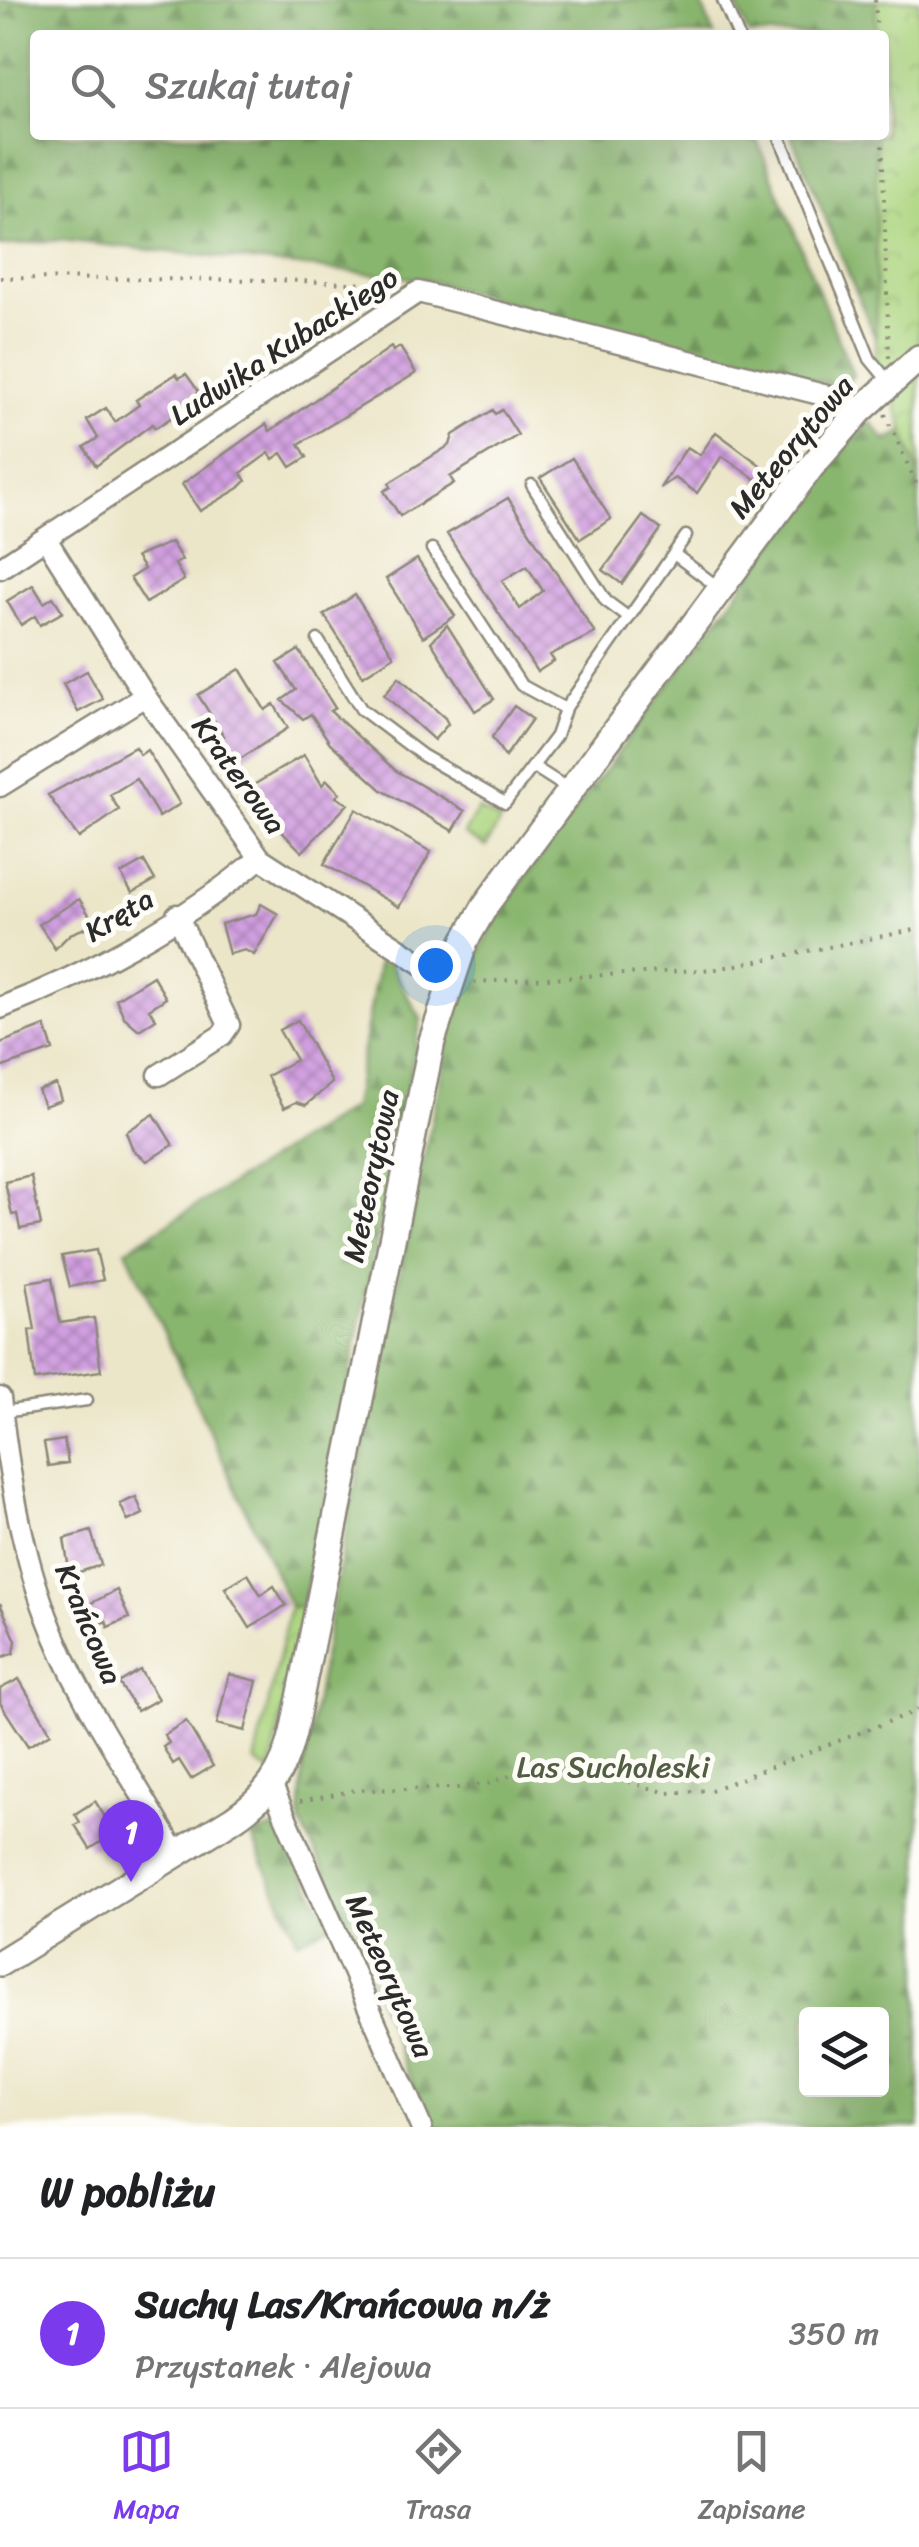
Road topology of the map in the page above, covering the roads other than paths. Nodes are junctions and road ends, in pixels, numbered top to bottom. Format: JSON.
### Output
{"nodes":[{"id":1,"x":723,"y":0,"type":"edge"},
{"id":2,"x":736,"y":30,"type":"edge"},
{"id":3,"x":781,"y":140,"type":"edge"},
{"id":4,"x":919,"y":358,"type":"edge"},
{"id":5,"x":873,"y":398,"type":"junction"},
{"id":6,"x":532,"y":486,"type":"dead end"},
{"id":7,"x":686,"y":536,"type":"dead end"},
{"id":8,"x":46,"y":539,"type":"junction"},
{"id":9,"x":432,"y":549,"type":"dead end"},
{"id":10,"x":674,"y":554,"type":"junction"},
{"id":11,"x":0,"y":568,"type":"edge"},
{"id":12,"x":718,"y":586,"type":"junction"},
{"id":13,"x":629,"y":618,"type":"junction"},
{"id":14,"x":318,"y":640,"type":"dead end"},
{"id":15,"x":145,"y":696,"type":"junction"},
{"id":16,"x":564,"y":709,"type":"junction"},
{"id":17,"x":534,"y":767,"type":"junction"},
{"id":18,"x":0,"y":786,"type":"edge"},
{"id":19,"x":570,"y":790,"type":"junction"},
{"id":20,"x":260,"y":858,"type":"junction"},
{"id":21,"x":177,"y":915,"type":"junction"},
{"id":22,"x":450,"y":982,"type":"junction"},
{"id":23,"x":0,"y":1008,"type":"edge"},
{"id":24,"x":160,"y":1075,"type":"dead end"},
{"id":25,"x":87,"y":1400,"type":"dead end"},
{"id":26,"x":1,"y":1412,"type":"edge"},
{"id":27,"x":277,"y":1797,"type":"junction"},
{"id":28,"x":176,"y":1854,"type":"junction"},
{"id":29,"x":0,"y":1963,"type":"edge"},
{"id":30,"x":421,"y":2127,"type":"edge"}],
"edges":[{"from":1,"to":2,"type":"lane"},
{"from":3,"to":5,"type":"lane"},
{"from":4,"to":5,"type":"street","name":"Meteorytowa"},
{"from":5,"to":8,"type":"street","name":"Ludwika Kubackiego"},
{"from":5,"to":12,"type":"street","name":"Meteorytowa"},
{"from":6,"to":13,"type":"lane"},
{"from":7,"to":10,"type":"lane"},
{"from":8,"to":11,"type":"street","name":"Ludwika Kubackiego"},
{"from":8,"to":15,"type":"street","name":"Kraterowa"},
{"from":9,"to":16,"type":"lane"},
{"from":10,"to":12,"type":"lane"},
{"from":10,"to":13,"type":"lane"},
{"from":12,"to":19,"type":"street","name":"Meteorytowa"},
{"from":13,"to":16,"type":"lane"},
{"from":14,"to":17,"type":"lane"},
{"from":15,"to":18,"type":"street"},
{"from":15,"to":20,"type":"street","name":"Kraterowa"},
{"from":16,"to":17,"type":"lane"},
{"from":17,"to":19,"type":"lane"},
{"from":19,"to":22,"type":"street","name":"Meteorytowa"},
{"from":20,"to":21,"type":"street","name":"Kręta"},
{"from":20,"to":22,"type":"street","name":"Kraterowa"},
{"from":21,"to":23,"type":"street","name":"Kręta"},
{"from":21,"to":24,"type":"street"},
{"from":22,"to":27,"type":"street","name":"Meteorytowa"},
{"from":25,"to":26,"type":"lane"},
{"from":26,"to":28,"type":"street","name":"Krańcowa"},
{"from":27,"to":28,"type":"street"},
{"from":27,"to":30,"type":"street","name":"Meteorytowa"},
{"from":28,"to":29,"type":"street"}]}
